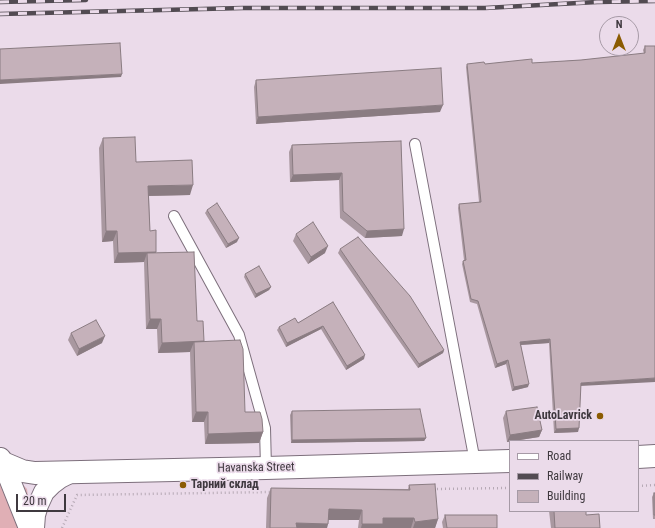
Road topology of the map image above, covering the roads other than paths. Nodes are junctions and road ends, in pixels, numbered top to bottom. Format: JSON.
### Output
{"nodes":[{"id":1,"x":415,"y":144,"type":"dead end"},
{"id":2,"x":174,"y":216,"type":"dead end"},
{"id":3,"x":655,"y":456,"type":"edge"},
{"id":4,"x":639,"y":457,"type":"edge"},
{"id":5,"x":509,"y":460,"type":"edge"},
{"id":6,"x":2,"y":461,"type":"edge"},
{"id":7,"x":476,"y":462,"type":"junction"},
{"id":8,"x":266,"y":468,"type":"junction"},
{"id":9,"x":72,"y":472,"type":"junction"},
{"id":10,"x":29,"y":528,"type":"edge"},
{"id":11,"x":34,"y":528,"type":"edge"}],
"edges":[{"from":1,"to":7,"type":"lane"},
{"from":2,"to":8,"type":"lane"},
{"from":3,"to":4,"type":"street"},
{"from":5,"to":7,"type":"street","name":"Havanska Street"},
{"from":6,"to":9,"type":"street","name":"Havanska Street"},
{"from":6,"to":10,"type":"street"},
{"from":7,"to":8,"type":"street","name":"Havanska Street"},
{"from":8,"to":9,"type":"street","name":"Havanska Street"},
{"from":9,"to":11,"type":"street"}]}
